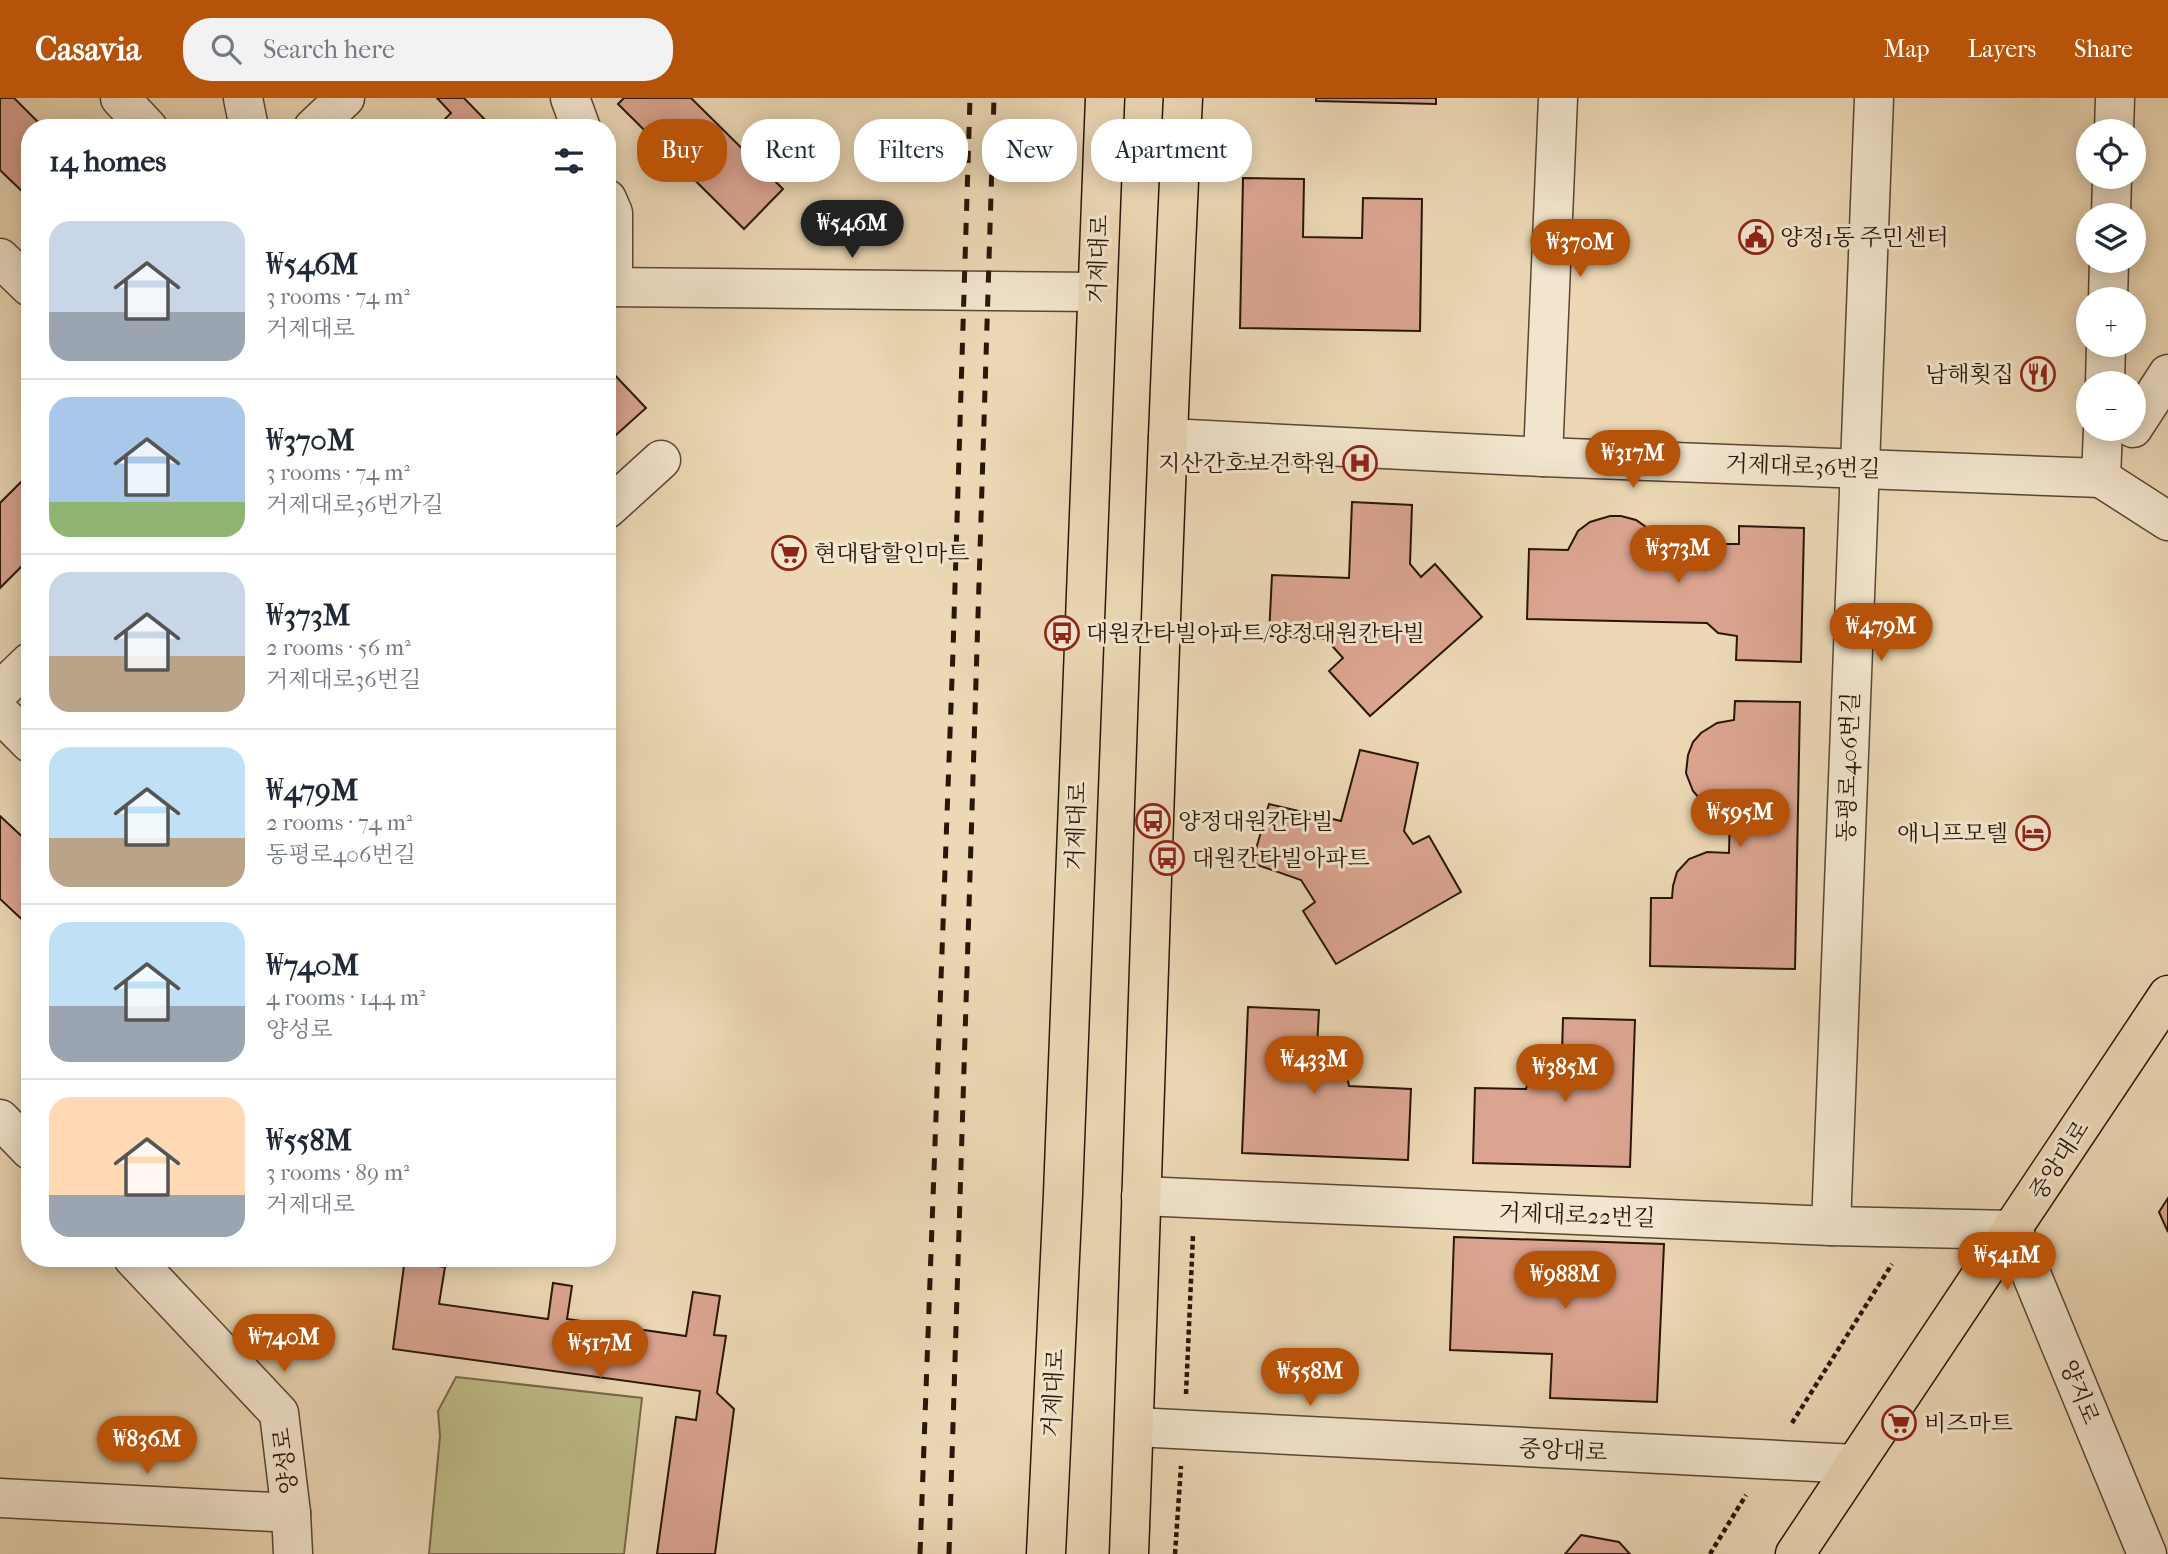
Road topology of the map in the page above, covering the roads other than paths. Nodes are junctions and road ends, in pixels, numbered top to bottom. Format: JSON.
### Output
{"nodes":[{"id":1,"x":120,"y":98,"type":"edge"},
{"id":2,"x":243,"y":98,"type":"edge"},
{"id":3,"x":345,"y":98,"type":"edge"},
{"id":4,"x":570,"y":98,"type":"edge"},
{"id":5,"x":1105,"y":98,"type":"edge"},
{"id":6,"x":1183,"y":98,"type":"edge"},
{"id":7,"x":1558,"y":98,"type":"edge"},
{"id":8,"x":1874,"y":98,"type":"edge"},
{"id":9,"x":2115,"y":98,"type":"edge"},
{"id":10,"x":140,"y":119,"type":"edge"},
{"id":11,"x":247,"y":119,"type":"edge"},
{"id":12,"x":323,"y":119,"type":"edge"},
{"id":13,"x":578,"y":119,"type":"edge"},
{"id":14,"x":2114,"y":119,"type":"edge"},
{"id":15,"x":0,"y":258,"type":"edge"},
{"id":16,"x":21,"y":279,"type":"edge"},
{"id":17,"x":616,"y":287,"type":"edge"},
{"id":18,"x":1096,"y":292,"type":"junction"},
{"id":19,"x":2168,"y":374,"type":"edge"},
{"id":20,"x":2146,"y":408,"type":"edge"},
{"id":21,"x":1168,"y":438,"type":"junction"},
{"id":22,"x":2103,"y":441,"type":"edge"},
{"id":23,"x":2125,"y":441,"type":"edge"},
{"id":24,"x":1543,"y":457,"type":"junction"},
{"id":25,"x":661,"y":460,"type":"dead end"},
{"id":26,"x":1859,"y":468,"type":"junction"},
{"id":27,"x":2101,"y":478,"type":"junction"},
{"id":28,"x":616,"y":501,"type":"edge"},
{"id":29,"x":2168,"y":521,"type":"edge"},
{"id":30,"x":21,"y":671,"type":"edge"},
{"id":31,"x":0,"y":691,"type":"edge"},
{"id":32,"x":0,"y":713,"type":"edge"},
{"id":33,"x":21,"y":734,"type":"edge"},
{"id":34,"x":2168,"y":995,"type":"edge"},
{"id":35,"x":0,"y":1119,"type":"edge"},
{"id":36,"x":21,"y":1141,"type":"edge"},
{"id":37,"x":1141,"y":1196,"type":"junction"},
{"id":38,"x":1831,"y":1226,"type":"junction"},
{"id":39,"x":2013,"y":1230,"type":"junction"},
{"id":40,"x":141,"y":1267,"type":"edge"},
{"id":41,"x":1135,"y":1427,"type":"junction"},
{"id":42,"x":1855,"y":1464,"type":"junction"},
{"id":43,"x":0,"y":1498,"type":"edge"},
{"id":44,"x":291,"y":1513,"type":"junction"},
{"id":45,"x":1132,"y":1550,"type":"edge"},
{"id":46,"x":293,"y":1554,"type":"edge"},
{"id":47,"x":1046,"y":1554,"type":"edge"},
{"id":48,"x":1795,"y":1554,"type":"edge"},
{"id":49,"x":2147,"y":1554,"type":"edge"}],
"edges":[{"from":1,"to":10,"type":"street"},
{"from":2,"to":11,"type":"street"},
{"from":3,"to":12,"type":"street"},
{"from":4,"to":13,"type":"street"},
{"from":5,"to":18,"type":"main road","name":"거제대로"},
{"from":6,"to":21,"type":"main road"},
{"from":7,"to":24,"type":"street"},
{"from":8,"to":26,"type":"street","name":"동평로406번길"},
{"from":9,"to":14,"type":"street"},
{"from":15,"to":16,"type":"street"},
{"from":17,"to":18,"type":"street"},
{"from":18,"to":47,"type":"main road","name":"거제대로"},
{"from":19,"to":20,"type":"street"},
{"from":21,"to":24,"type":"street","name":"거제대로36번길"},
{"from":21,"to":37,"type":"main road"},
{"from":22,"to":27,"type":"street"},
{"from":23,"to":27,"type":"street"},
{"from":24,"to":26,"type":"street","name":"거제대로36번길"},
{"from":25,"to":28,"type":"street"},
{"from":26,"to":27,"type":"street","name":"거제대로36번길"},
{"from":26,"to":38,"type":"street","name":"동평로406번길"},
{"from":27,"to":29,"type":"street"},
{"from":30,"to":31,"type":"street"},
{"from":32,"to":33,"type":"street"},
{"from":34,"to":39,"type":"main road","name":"중앙대로"},
{"from":35,"to":36,"type":"street"},
{"from":37,"to":38,"type":"street","name":"거제대로22번길"},
{"from":37,"to":41,"type":"main road"},
{"from":38,"to":39,"type":"street","name":"거제대로22번길"},
{"from":39,"to":42,"type":"main road","name":"중앙대로"},
{"from":39,"to":49,"type":"street","name":"양지로"},
{"from":40,"to":44,"type":"street","name":"양성로"},
{"from":41,"to":42,"type":"street","name":"중앙대로"},
{"from":41,"to":45,"type":"main road"},
{"from":42,"to":48,"type":"main road","name":"중앙대로"},
{"from":43,"to":44,"type":"street"},
{"from":44,"to":46,"type":"street","name":"양성로"}]}
